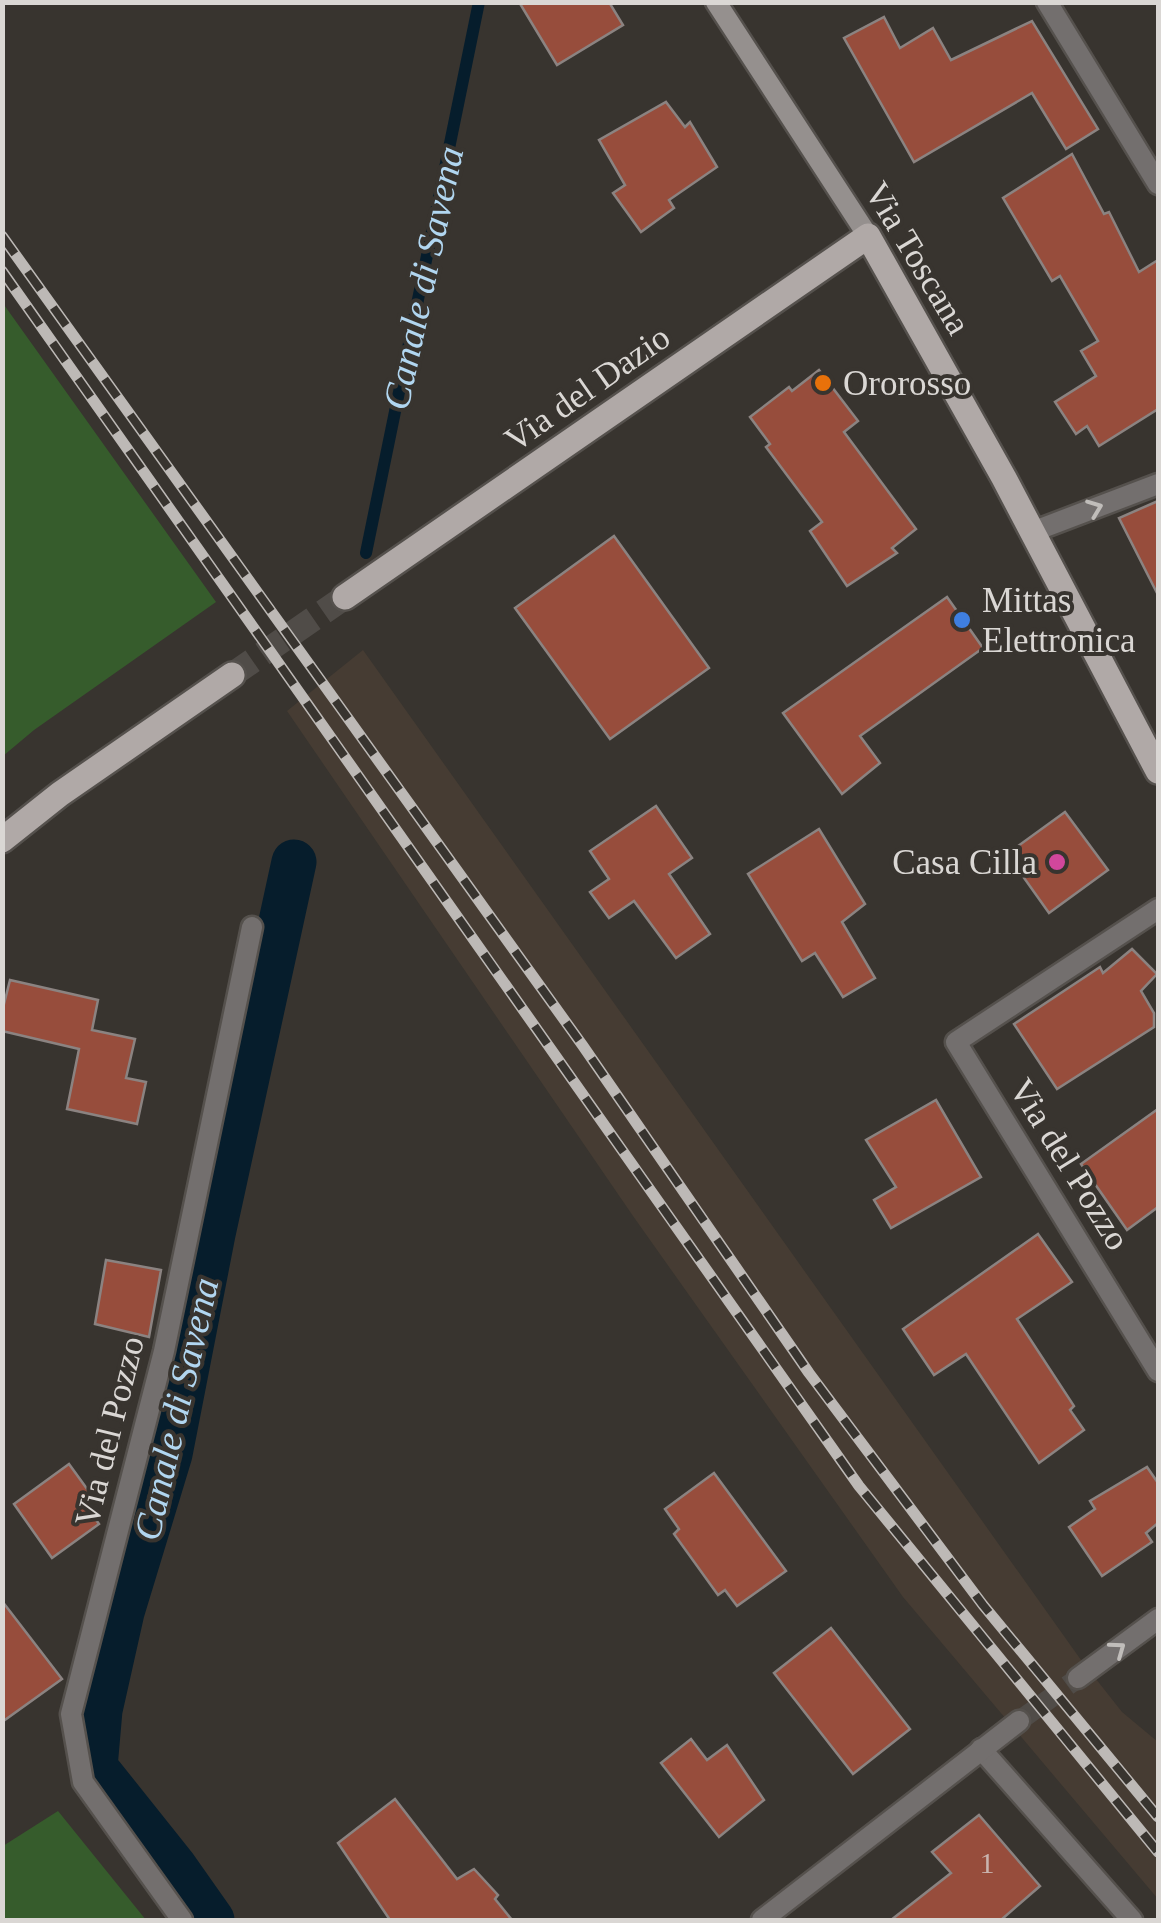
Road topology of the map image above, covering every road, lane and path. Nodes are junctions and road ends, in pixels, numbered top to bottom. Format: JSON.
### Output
{"nodes":[{"id":1,"x":716,"y":2,"type":"edge"},
{"id":2,"x":1047,"y":2,"type":"edge"},
{"id":3,"x":1158,"y":184,"type":"edge"},
{"id":4,"x":868,"y":236,"type":"junction"},
{"id":5,"x":1158,"y":484,"type":"edge"},
{"id":6,"x":1032,"y":532,"type":"junction"},
{"id":7,"x":345,"y":597,"type":"tunnel mouth"},
{"id":8,"x":232,"y":675,"type":"tunnel mouth"},
{"id":9,"x":1158,"y":770,"type":"edge"},
{"id":10,"x":2,"y":840,"type":"edge"},
{"id":11,"x":1158,"y":909,"type":"edge"},
{"id":12,"x":252,"y":927,"type":"dead end"},
{"id":13,"x":1158,"y":1371,"type":"edge"},
{"id":14,"x":1158,"y":1619,"type":"edge"},
{"id":15,"x":1078,"y":1678,"type":"tunnel mouth"},
{"id":16,"x":1019,"y":1721,"type":"tunnel mouth"},
{"id":17,"x":981,"y":1749,"type":"junction"},
{"id":18,"x":182,"y":1920,"type":"edge"},
{"id":19,"x":762,"y":1920,"type":"edge"},
{"id":20,"x":1132,"y":1920,"type":"edge"}],
"edges":[{"from":1,"to":4,"type":"main road","name":"Via Toscana"},
{"from":2,"to":3,"type":"street"},
{"from":4,"to":6,"type":"main road","name":"Via Toscana"},
{"from":4,"to":7,"type":"main road","name":"Via del Dazio"},
{"from":6,"to":5,"type":"street","one_way":true},
{"from":6,"to":9,"type":"main road","name":"Via Toscana"},
{"from":8,"to":10,"type":"main road"},
{"from":11,"to":13,"type":"street","name":"Via del Pozzo"},
{"from":12,"to":18,"type":"street","name":"Via del Pozzo"},
{"from":15,"to":14,"type":"street","one_way":true},
{"from":16,"to":17,"type":"street"},
{"from":17,"to":19,"type":"street"},
{"from":17,"to":20,"type":"street"}]}
